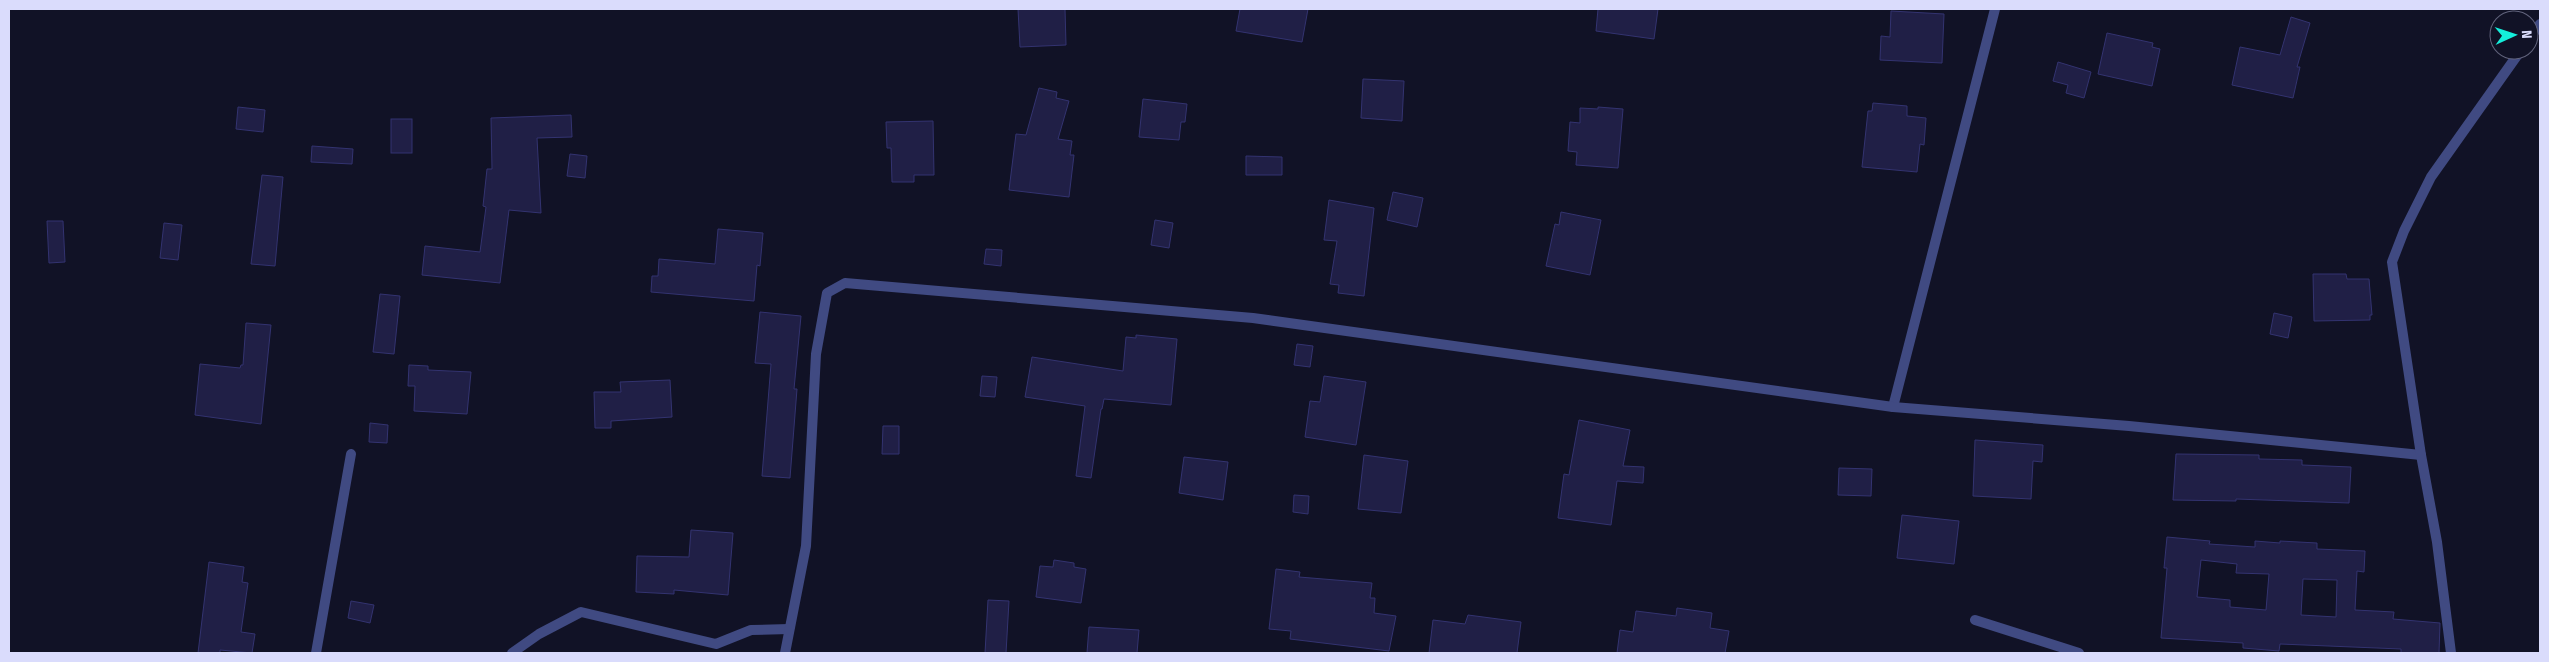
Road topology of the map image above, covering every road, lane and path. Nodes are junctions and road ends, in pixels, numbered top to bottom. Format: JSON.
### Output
{"nodes":[{"id":1,"x":1995,"y":9,"type":"edge"},
{"id":2,"x":2514,"y":60,"type":"edge"},
{"id":3,"x":1894,"y":407,"type":"junction"},
{"id":4,"x":351,"y":454,"type":"dead end"},
{"id":5,"x":2421,"y":455,"type":"junction"},
{"id":6,"x":1975,"y":620,"type":"dead end"},
{"id":7,"x":789,"y":629,"type":"junction"},
{"id":8,"x":316,"y":653,"type":"edge"},
{"id":9,"x":512,"y":653,"type":"edge"},
{"id":10,"x":785,"y":653,"type":"edge"},
{"id":11,"x":2079,"y":653,"type":"edge"},
{"id":12,"x":2451,"y":653,"type":"edge"}],
"edges":[{"from":1,"to":3,"type":"street"},
{"from":2,"to":5,"type":"street"},
{"from":3,"to":5,"type":"street"},
{"from":3,"to":7,"type":"street"},
{"from":4,"to":8,"type":"street"},
{"from":5,"to":12,"type":"street"},
{"from":6,"to":11,"type":"street"},
{"from":7,"to":9,"type":"street"},
{"from":7,"to":10,"type":"street"}]}
